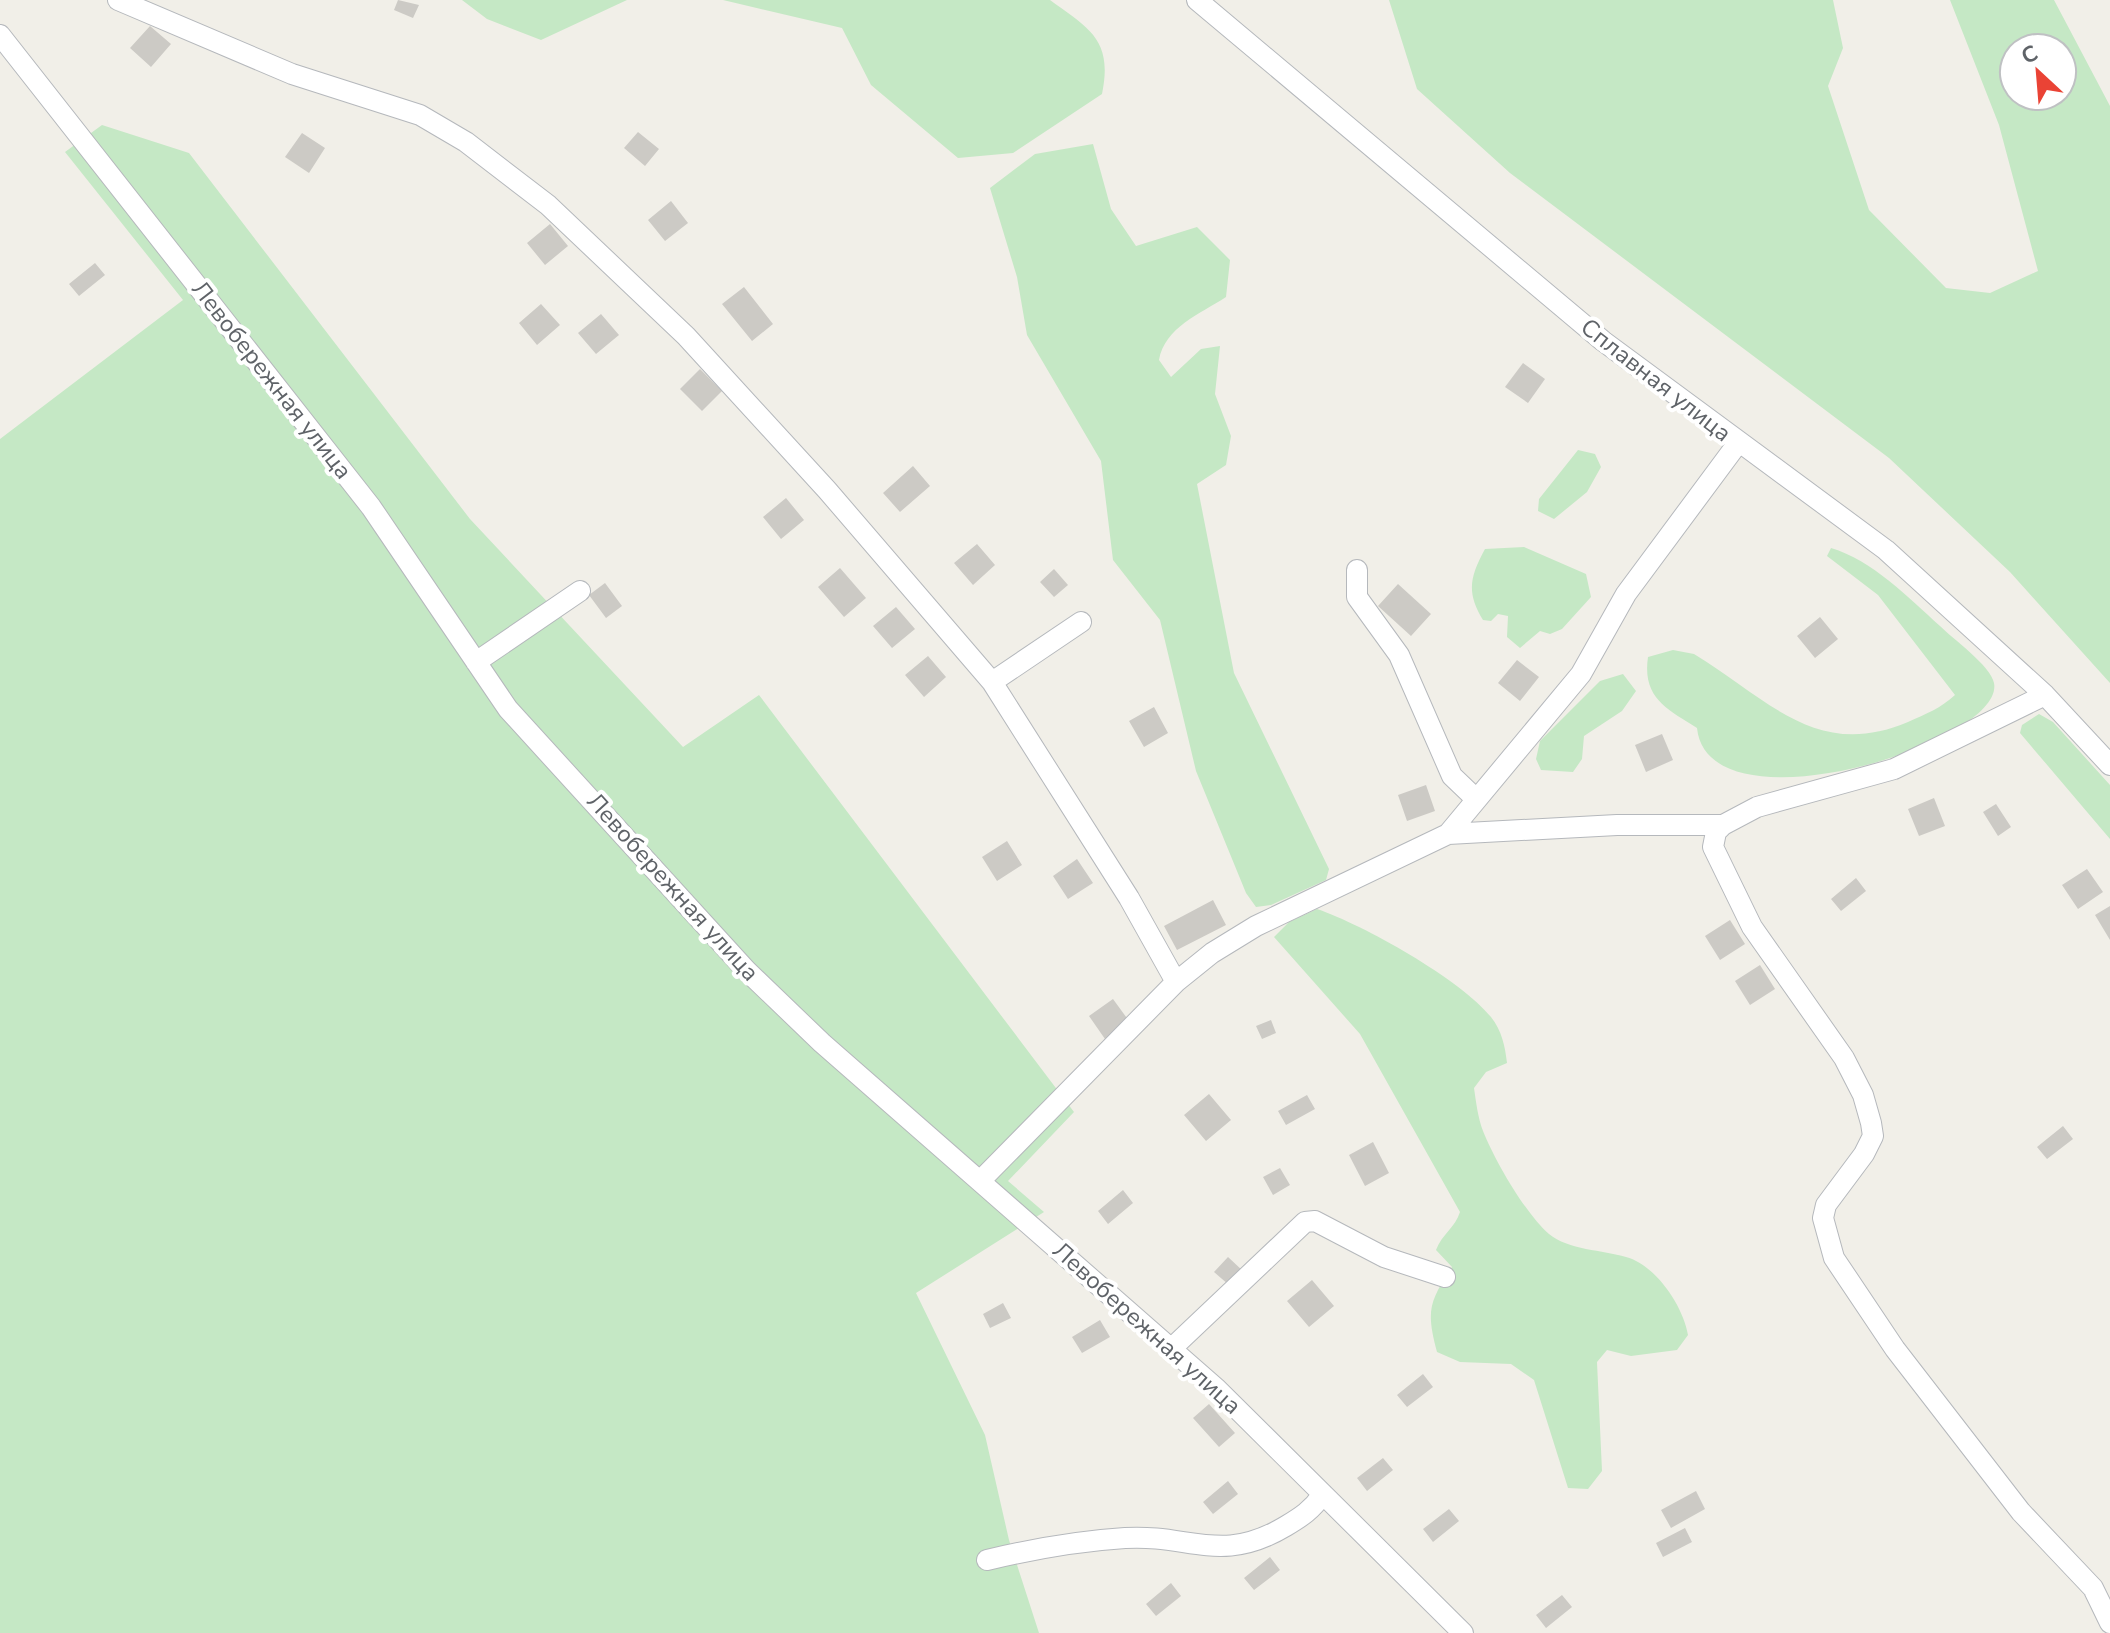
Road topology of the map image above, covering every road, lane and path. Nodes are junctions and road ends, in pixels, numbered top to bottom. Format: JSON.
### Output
{"nodes":[{"id":1,"x":118,"y":0,"type":"edge"},
{"id":2,"x":1197,"y":0,"type":"edge"},
{"id":3,"x":0,"y":35,"type":"edge"},
{"id":4,"x":1738,"y":443,"type":"junction"},
{"id":5,"x":1357,"y":570,"type":"dead end"},
{"id":6,"x":580,"y":591,"type":"dead end"},
{"id":7,"x":1081,"y":622,"type":"dead end"},
{"id":8,"x":476,"y":662,"type":"junction"},
{"id":9,"x":992,"y":682,"type":"junction"},
{"id":10,"x":2045,"y":695,"type":"junction"},
{"id":11,"x":2110,"y":765,"type":"edge"},
{"id":12,"x":1476,"y":799,"type":"junction"},
{"id":13,"x":1723,"y":825,"type":"junction"},
{"id":14,"x":1448,"y":834,"type":"junction"},
{"id":15,"x":1176,"y":982,"type":"junction"},
{"id":16,"x":981,"y":1180,"type":"junction"},
{"id":17,"x":1445,"y":1277,"type":"dead end"},
{"id":18,"x":1172,"y":1348,"type":"junction"},
{"id":19,"x":1322,"y":1495,"type":"junction"},
{"id":20,"x":987,"y":1560,"type":"dead end"},
{"id":21,"x":2110,"y":1623,"type":"edge"},
{"id":22,"x":1463,"y":1633,"type":"edge"}],
"edges":[{"from":1,"to":9,"type":"street"},
{"from":2,"to":4,"type":"street","name":"Сплавная улица"},
{"from":3,"to":8,"type":"street","name":"Левобережная улица"},
{"from":4,"to":10,"type":"street","name":"Сплавная улица"},
{"from":4,"to":12,"type":"street"},
{"from":5,"to":12,"type":"street"},
{"from":6,"to":8,"type":"street"},
{"from":7,"to":9,"type":"street"},
{"from":8,"to":16,"type":"street","name":"Левобережная улица"},
{"from":9,"to":15,"type":"street"},
{"from":10,"to":11,"type":"street","name":"Сплавная улица"},
{"from":10,"to":13,"type":"street"},
{"from":12,"to":14,"type":"street"},
{"from":13,"to":14,"type":"street"},
{"from":13,"to":21,"type":"street"},
{"from":14,"to":15,"type":"street"},
{"from":15,"to":16,"type":"street"},
{"from":16,"to":18,"type":"street","name":"Левобережная улица"},
{"from":17,"to":18,"type":"street"},
{"from":18,"to":19,"type":"street","name":"Левобережная улица"},
{"from":19,"to":20,"type":"street"},
{"from":19,"to":22,"type":"street","name":"Левобережная улица"}]}
